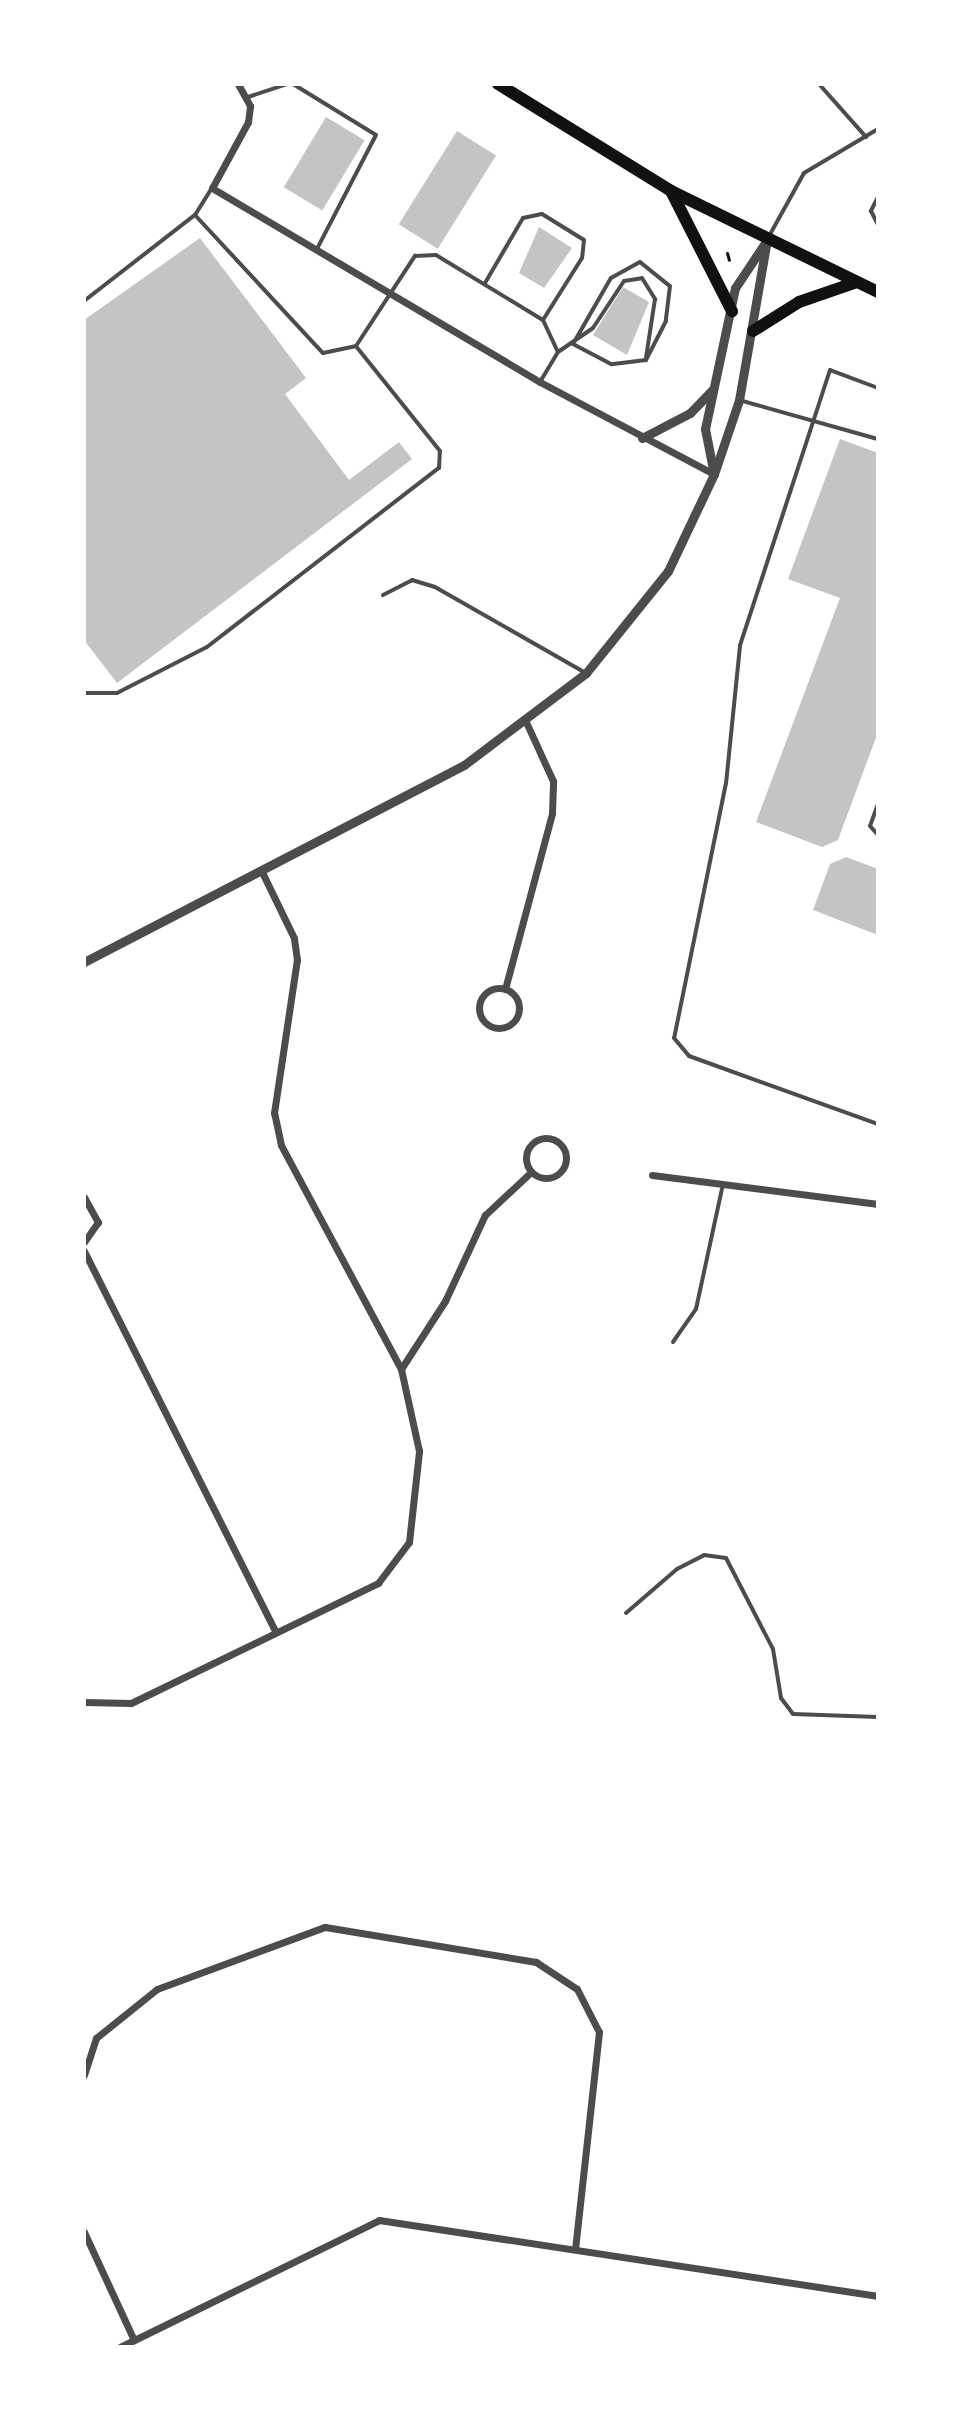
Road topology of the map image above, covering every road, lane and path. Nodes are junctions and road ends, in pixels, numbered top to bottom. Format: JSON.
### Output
{"nodes":[{"id":1,"x":238,"y":84,"type":"edge"},
{"id":2,"x":287,"y":84,"type":"edge"},
{"id":3,"x":293,"y":84,"type":"edge"},
{"id":4,"x":498,"y":84,"type":"edge"},
{"id":5,"x":819,"y":84,"type":"edge"},
{"id":6,"x":248,"y":97,"type":"junction"},
{"id":7,"x":878,"y":129,"type":"edge"},
{"id":8,"x":866,"y":137,"type":"junction"},
{"id":9,"x":212,"y":188,"type":"junction"},
{"id":10,"x":671,"y":191,"type":"junction"},
{"id":11,"x":878,"y":197,"type":"edge"},
{"id":12,"x":195,"y":215,"type":"junction"},
{"id":13,"x":878,"y":225,"type":"edge"},
{"id":14,"x":767,"y":240,"type":"junction"},
{"id":15,"x":316,"y":250,"type":"junction"},
{"id":16,"x":727,"y":253,"type":"dead end"},
{"id":17,"x":729,"y":260,"type":"dead end"},
{"id":18,"x":857,"y":282,"type":"junction"},
{"id":19,"x":485,"y":283,"type":"junction"},
{"id":20,"x":878,"y":292,"type":"edge"},
{"id":21,"x":391,"y":294,"type":"junction"},
{"id":22,"x":84,"y":301,"type":"edge"},
{"id":23,"x":732,"y":311,"type":"junction"},
{"id":24,"x":543,"y":320,"type":"junction"},
{"id":25,"x":753,"y":331,"type":"junction"},
{"id":26,"x":573,"y":344,"type":"junction"},
{"id":27,"x":356,"y":346,"type":"junction"},
{"id":28,"x":558,"y":352,"type":"junction"},
{"id":29,"x":646,"y":360,"type":"junction"},
{"id":30,"x":540,"y":382,"type":"junction"},
{"id":31,"x":715,"y":387,"type":"junction"},
{"id":32,"x":878,"y":388,"type":"edge"},
{"id":33,"x":739,"y":400,"type":"junction"},
{"id":34,"x":814,"y":418,"type":"junction"},
{"id":35,"x":642,"y":438,"type":"junction"},
{"id":36,"x":878,"y":439,"type":"edge"},
{"id":37,"x":714,"y":474,"type":"junction"},
{"id":38,"x":383,"y":595,"type":"dead end"},
{"id":39,"x":586,"y":673,"type":"junction"},
{"id":40,"x":84,"y":693,"type":"edge"},
{"id":41,"x":526,"y":722,"type":"junction"},
{"id":42,"x":878,"y":804,"type":"edge"},
{"id":43,"x":878,"y":835,"type":"edge"},
{"id":44,"x":261,"y":870,"type":"junction"},
{"id":45,"x":84,"y":962,"type":"edge"},
{"id":46,"x":505,"y":989,"type":"junction"},
{"id":47,"x":878,"y":1124,"type":"edge"},
{"id":48,"x":531,"y":1172,"type":"junction"},
{"id":49,"x":652,"y":1175,"type":"dead end"},
{"id":50,"x":723,"y":1184,"type":"junction"},
{"id":51,"x":84,"y":1197,"type":"edge"},
{"id":52,"x":878,"y":1204,"type":"edge"},
{"id":53,"x":84,"y":1242,"type":"edge"},
{"id":54,"x":84,"y":1251,"type":"edge"},
{"id":55,"x":673,"y":1342,"type":"dead end"},
{"id":56,"x":401,"y":1369,"type":"junction"},
{"id":57,"x":626,"y":1613,"type":"dead end"},
{"id":58,"x":275,"y":1631,"type":"junction"},
{"id":59,"x":84,"y":1702,"type":"edge"},
{"id":60,"x":878,"y":1717,"type":"edge"},
{"id":61,"x":84,"y":2075,"type":"edge"},
{"id":62,"x":84,"y":2232,"type":"edge"},
{"id":63,"x":575,"y":2249,"type":"junction"},
{"id":64,"x":878,"y":2296,"type":"edge"},
{"id":65,"x":134,"y":2340,"type":"junction"},
{"id":66,"x":120,"y":2347,"type":"edge"}],
"edges":[{"from":1,"to":6,"type":"street"},
{"from":2,"to":6,"type":"lane"},
{"from":3,"to":15,"type":"lane"},
{"from":4,"to":10,"type":"main road"},
{"from":5,"to":8,"type":"lane"},
{"from":6,"to":9,"type":"street"},
{"from":7,"to":8,"type":"lane"},
{"from":8,"to":14,"type":"lane"},
{"from":9,"to":12,"type":"lane"},
{"from":9,"to":15,"type":"street"},
{"from":10,"to":14,"type":"main road"},
{"from":10,"to":23,"type":"main road"},
{"from":11,"to":13,"type":"lane"},
{"from":12,"to":22,"type":"lane"},
{"from":12,"to":27,"type":"lane"},
{"from":14,"to":18,"type":"main road"},
{"from":14,"to":23,"type":"street"},
{"from":14,"to":25,"type":"street"},
{"from":15,"to":21,"type":"street"},
{"from":16,"to":17,"type":"path"},
{"from":18,"to":20,"type":"main road"},
{"from":18,"to":25,"type":"main road"},
{"from":19,"to":21,"type":"lane"},
{"from":19,"to":24,"type":"lane"},
{"from":19,"to":24,"type":"lane"},
{"from":21,"to":27,"type":"lane"},
{"from":21,"to":30,"type":"street"},
{"from":23,"to":31,"type":"street"},
{"from":24,"to":28,"type":"lane"},
{"from":25,"to":33,"type":"street"},
{"from":26,"to":28,"type":"lane"},
{"from":26,"to":29,"type":"lane"},
{"from":26,"to":29,"type":"lane"},
{"from":26,"to":29,"type":"lane"},
{"from":27,"to":40,"type":"lane"},
{"from":28,"to":30,"type":"lane"},
{"from":30,"to":35,"type":"street"},
{"from":31,"to":35,"type":"street"},
{"from":31,"to":37,"type":"street"},
{"from":32,"to":34,"type":"lane"},
{"from":33,"to":34,"type":"lane"},
{"from":33,"to":37,"type":"street"},
{"from":34,"to":36,"type":"lane"},
{"from":34,"to":47,"type":"lane"},
{"from":35,"to":37,"type":"street"},
{"from":37,"to":39,"type":"street"},
{"from":38,"to":39,"type":"lane"},
{"from":39,"to":41,"type":"street"},
{"from":41,"to":44,"type":"street"},
{"from":41,"to":46,"type":"street"},
{"from":42,"to":43,"type":"lane"},
{"from":44,"to":45,"type":"street"},
{"from":44,"to":56,"type":"street"},
{"from":46,"to":46,"type":"street"},
{"from":48,"to":48,"type":"street"},
{"from":48,"to":56,"type":"street"},
{"from":49,"to":50,"type":"street"},
{"from":50,"to":52,"type":"street"},
{"from":50,"to":55,"type":"lane"},
{"from":51,"to":53,"type":"street"},
{"from":54,"to":58,"type":"street"},
{"from":56,"to":58,"type":"street"},
{"from":57,"to":60,"type":"lane"},
{"from":58,"to":59,"type":"street"},
{"from":61,"to":63,"type":"street"},
{"from":62,"to":65,"type":"street"},
{"from":63,"to":64,"type":"street"},
{"from":63,"to":65,"type":"street"},
{"from":65,"to":66,"type":"street"}]}
